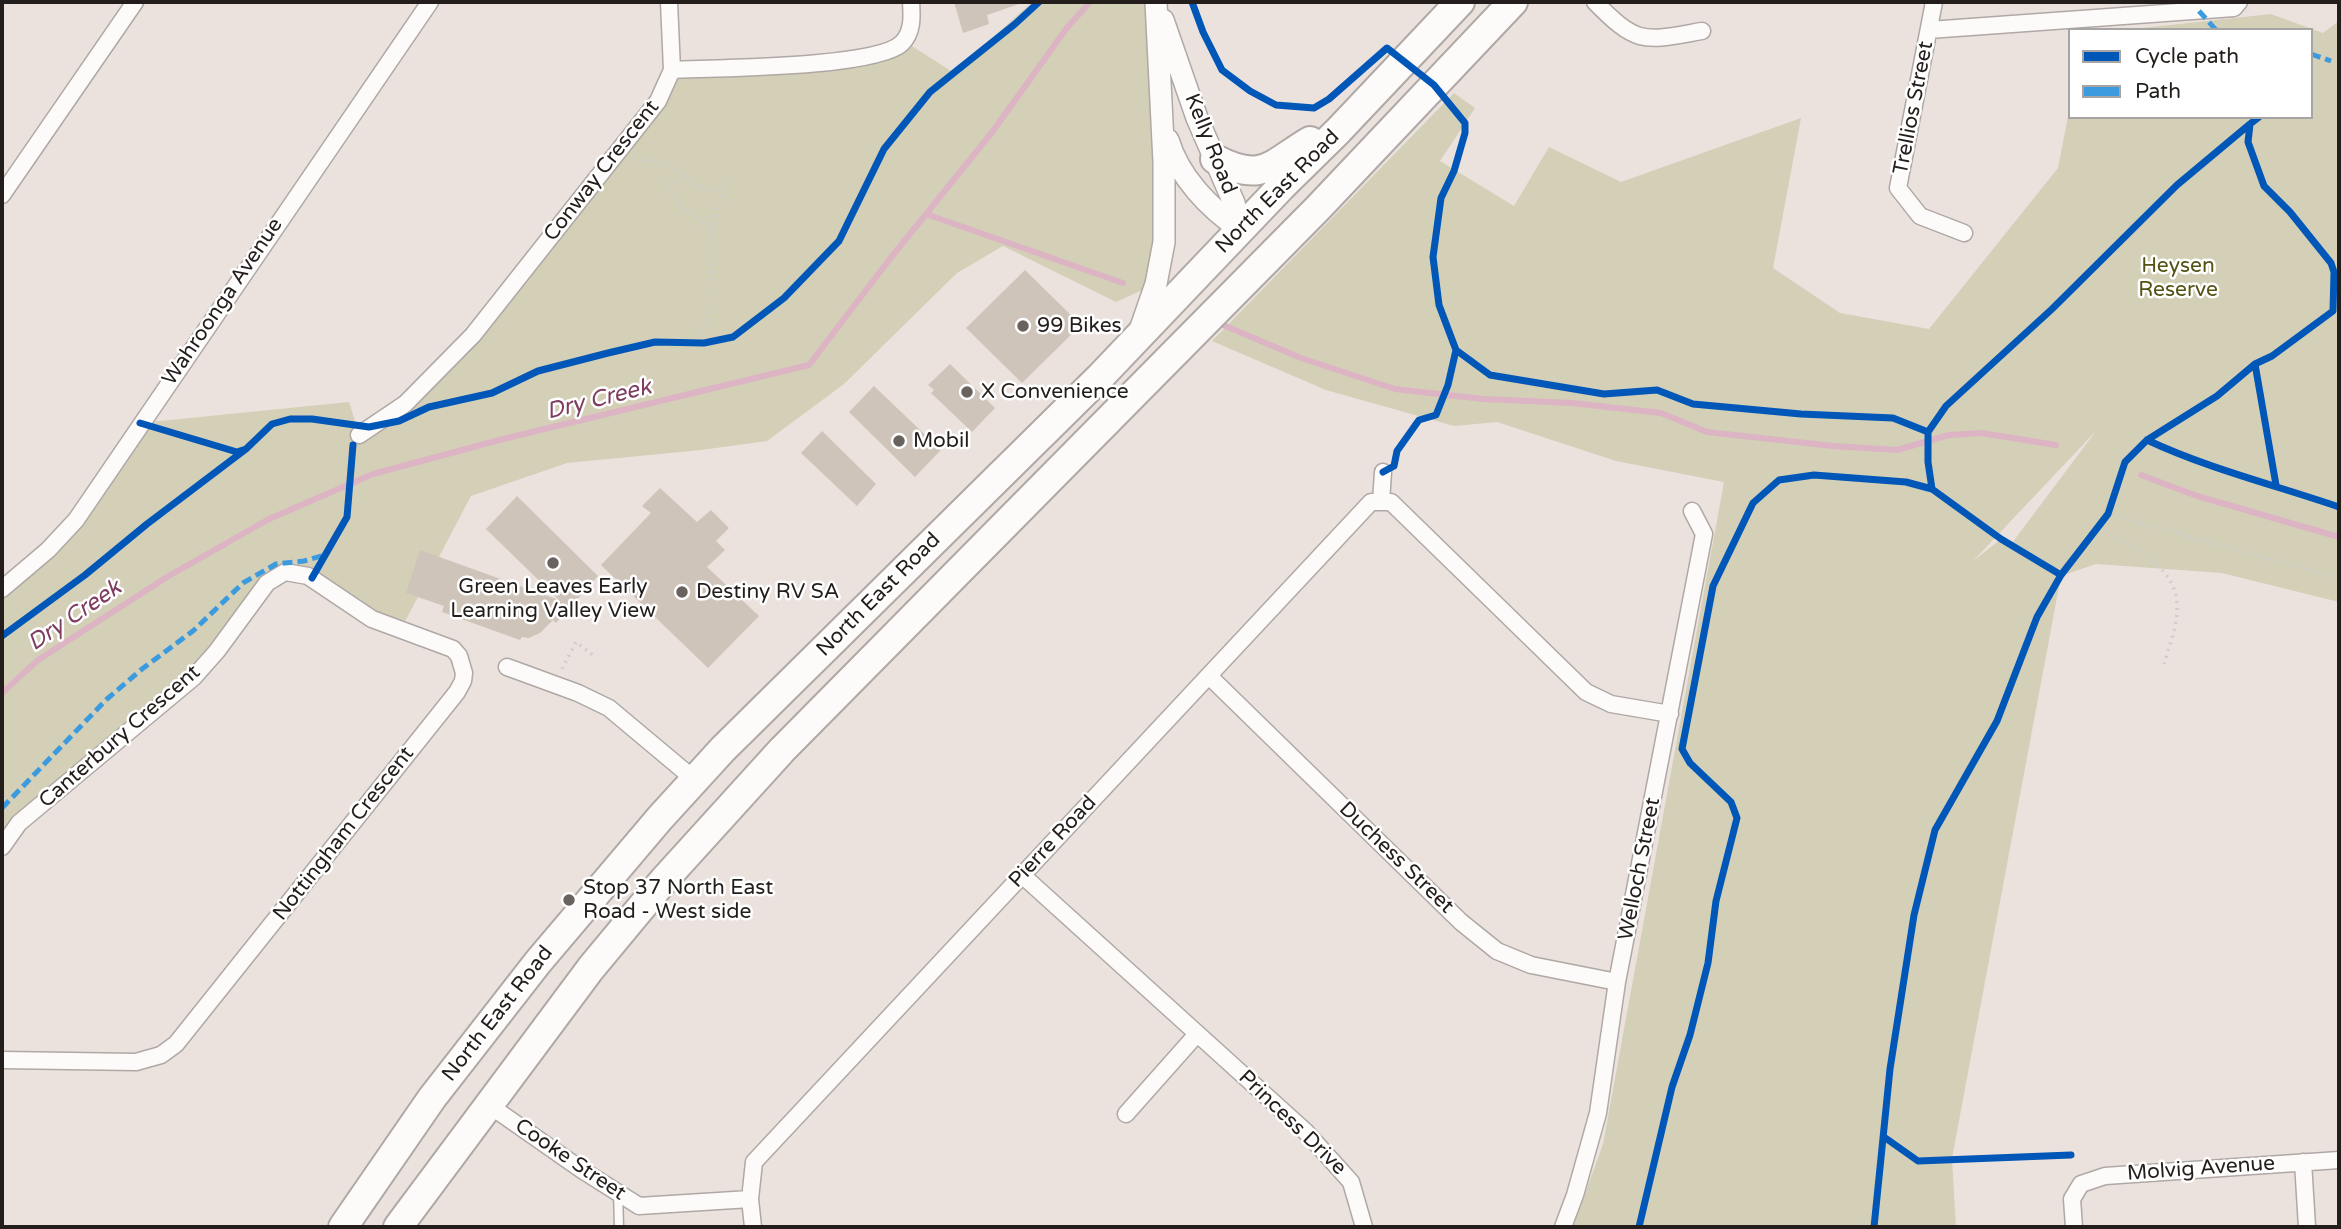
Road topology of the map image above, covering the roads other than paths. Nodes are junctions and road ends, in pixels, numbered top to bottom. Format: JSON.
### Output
{"nodes":[{"id":1,"x":135,"y":2,"type":"edge"},
{"id":2,"x":430,"y":2,"type":"edge"},
{"id":3,"x":669,"y":2,"type":"edge"},
{"id":4,"x":911,"y":2,"type":"edge"},
{"id":5,"x":1460,"y":2,"type":"edge"},
{"id":6,"x":1513,"y":2,"type":"edge"},
{"id":7,"x":1595,"y":2,"type":"edge"},
{"id":8,"x":1934,"y":2,"type":"edge"},
{"id":9,"x":2239,"y":2,"type":"edge"},
{"id":10,"x":1156,"y":3,"type":"edge"},
{"id":11,"x":1929,"y":30,"type":"junction"},
{"id":12,"x":1702,"y":31,"type":"dead end"},
{"id":13,"x":672,"y":70,"type":"junction"},
{"id":14,"x":1161,"y":118,"type":"junction"},
{"id":15,"x":1338,"y":131,"type":"junction"},
{"id":16,"x":1215,"y":159,"type":"junction"},
{"id":17,"x":2,"y":195,"type":"edge"},
{"id":18,"x":1318,"y":208,"type":"junction"},
{"id":19,"x":1241,"y":230,"type":"junction"},
{"id":20,"x":1964,"y":233,"type":"dead end"},
{"id":21,"x":1229,"y":298,"type":"junction"},
{"id":22,"x":1138,"y":335,"type":"junction"},
{"id":23,"x":359,"y":435,"type":"dead end"},
{"id":24,"x":1383,"y":472,"type":"dead end"},
{"id":25,"x":1381,"y":502,"type":"junction"},
{"id":26,"x":1692,"y":511,"type":"dead end"},
{"id":27,"x":2,"y":589,"type":"edge"},
{"id":28,"x":261,"y":591,"type":"joint"},
{"id":29,"x":507,"y":667,"type":"dead end"},
{"id":30,"x":1209,"y":676,"type":"junction"},
{"id":31,"x":1671,"y":713,"type":"junction"},
{"id":32,"x":758,"y":777,"type":"junction"},
{"id":33,"x":695,"y":780,"type":"junction"},
{"id":34,"x":699,"y":841,"type":"junction"},
{"id":35,"x":2,"y":847,"type":"edge"},
{"id":36,"x":1022,"y":875,"type":"junction"},
{"id":37,"x":1617,"y":982,"type":"junction"},
{"id":38,"x":1197,"y":1034,"type":"junction"},
{"id":39,"x":2,"y":1060,"type":"edge"},
{"id":40,"x":489,"y":1105,"type":"junction"},
{"id":41,"x":1126,"y":1114,"type":"dead end"},
{"id":42,"x":2339,"y":1160,"type":"edge"},
{"id":43,"x":2303,"y":1163,"type":"junction"},
{"id":44,"x":618,"y":1192,"type":"junction"},
{"id":45,"x":750,"y":1199,"type":"junction"},
{"id":46,"x":343,"y":1227,"type":"edge"},
{"id":47,"x":398,"y":1227,"type":"edge"},
{"id":48,"x":619,"y":1227,"type":"edge"},
{"id":49,"x":753,"y":1227,"type":"edge"},
{"id":50,"x":1364,"y":1227,"type":"edge"},
{"id":51,"x":1563,"y":1227,"type":"edge"},
{"id":52,"x":2074,"y":1227,"type":"edge"},
{"id":53,"x":2307,"y":1227,"type":"edge"}],
"edges":[{"from":1,"to":17,"type":"street"},
{"from":2,"to":27,"type":"street","name":"Wahroonga Avenue"},
{"from":3,"to":13,"type":"street"},
{"from":4,"to":13,"type":"street"},
{"from":5,"to":15,"type":"highway","name":"North East Road"},
{"from":6,"to":18,"type":"highway","name":"North East Road"},
{"from":7,"to":12,"type":"street"},
{"from":8,"to":11,"type":"street","name":"Trellios Street"},
{"from":9,"to":11,"type":"street","name":"Trellios Street"},
{"from":10,"to":14,"type":"street","name":"Kelly Road"},
{"from":10,"to":16,"type":"street","name":"Kelly Road"},
{"from":11,"to":20,"type":"street","name":"Trellios Street"},
{"from":13,"to":23,"type":"street","name":"Conway Crescent"},
{"from":14,"to":19,"type":"street","name":"Kelly Road"},
{"from":14,"to":22,"type":"street","name":"Kelly Road"},
{"from":15,"to":16,"type":"highway"},
{"from":15,"to":19,"type":"highway","name":"North East Road"},
{"from":16,"to":19,"type":"street","name":"Kelly Road"},
{"from":18,"to":19,"type":"highway"},
{"from":18,"to":21,"type":"highway","name":"North East Road"},
{"from":19,"to":21,"type":"highway"},
{"from":19,"to":22,"type":"highway","name":"North East Road"},
{"from":21,"to":32,"type":"highway","name":"North East Road"},
{"from":22,"to":33,"type":"highway","name":"North East Road"},
{"from":24,"to":25,"type":"street"},
{"from":25,"to":30,"type":"street","name":"Pierre Road"},
{"from":25,"to":31,"type":"street"},
{"from":26,"to":31,"type":"street","name":"Welloch Street"},
{"from":28,"to":35,"type":"street","name":"Canterbury Crescent"},
{"from":28,"to":39,"type":"street","name":"Nottingham Crescent"},
{"from":29,"to":33,"type":"street"},
{"from":30,"to":36,"type":"street","name":"Pierre Road"},
{"from":30,"to":37,"type":"street","name":"Duchess Street"},
{"from":31,"to":37,"type":"street","name":"Welloch Street"},
{"from":32,"to":33,"type":"highway"},
{"from":32,"to":34,"type":"highway","name":"North East Road"},
{"from":33,"to":34,"type":"highway"},
{"from":33,"to":46,"type":"highway","name":"North East Road"},
{"from":34,"to":40,"type":"highway","name":"North East Road"},
{"from":36,"to":38,"type":"street","name":"Princess Drive"},
{"from":36,"to":45,"type":"street","name":"Pierre Road"},
{"from":37,"to":51,"type":"street","name":"Welloch Street"},
{"from":38,"to":41,"type":"street"},
{"from":38,"to":50,"type":"street","name":"Princess Drive"},
{"from":40,"to":44,"type":"street","name":"Cooke Street"},
{"from":40,"to":47,"type":"highway","name":"North East Road"},
{"from":42,"to":43,"type":"street","name":"Molvig Avenue"},
{"from":43,"to":52,"type":"street","name":"Molvig Avenue"},
{"from":43,"to":53,"type":"street"},
{"from":44,"to":45,"type":"street","name":"Cooke Street"},
{"from":44,"to":48,"type":"lane"},
{"from":45,"to":49,"type":"street"}]}
